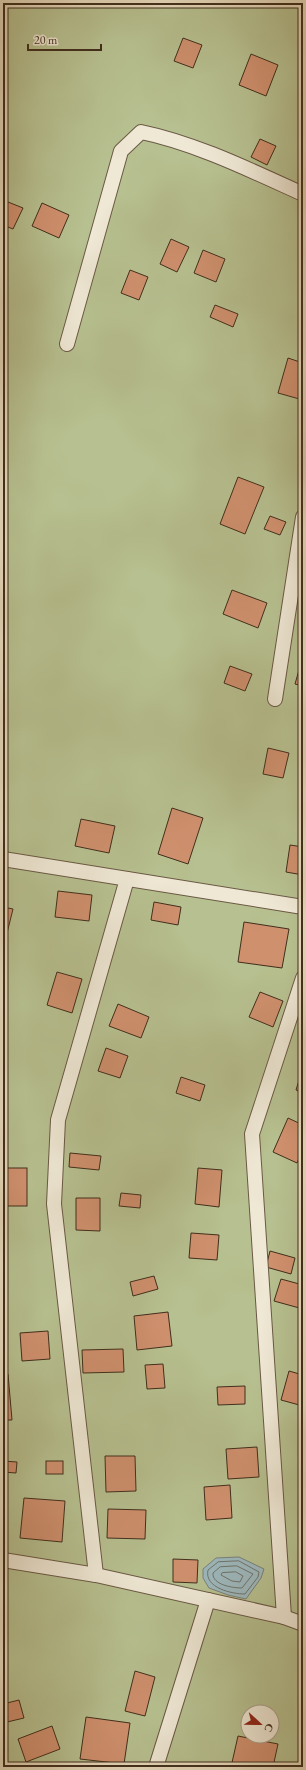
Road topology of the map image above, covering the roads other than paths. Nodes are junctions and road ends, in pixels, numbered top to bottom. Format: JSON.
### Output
{"nodes":[{"id":1,"x":303,"y":194,"type":"edge"},
{"id":2,"x":67,"y":344,"type":"dead end"},
{"id":3,"x":303,"y":517,"type":"edge"},
{"id":4,"x":275,"y":699,"type":"dead end"},
{"id":5,"x":3,"y":859,"type":"edge"},
{"id":6,"x":127,"y":880,"type":"junction"},
{"id":7,"x":303,"y":907,"type":"edge"},
{"id":8,"x":303,"y":978,"type":"edge"},
{"id":9,"x":3,"y":1560,"type":"edge"},
{"id":10,"x":96,"y":1575,"type":"junction"},
{"id":11,"x":208,"y":1600,"type":"junction"},
{"id":12,"x":284,"y":1618,"type":"junction"},
{"id":13,"x":303,"y":1624,"type":"edge"},
{"id":14,"x":156,"y":1767,"type":"edge"}],
"edges":[{"from":1,"to":2,"type":"lane"},
{"from":3,"to":4,"type":"lane"},
{"from":5,"to":6,"type":"lane"},
{"from":6,"to":7,"type":"lane"},
{"from":6,"to":10,"type":"lane"},
{"from":8,"to":12,"type":"lane"},
{"from":9,"to":10,"type":"lane"},
{"from":10,"to":11,"type":"lane"},
{"from":11,"to":12,"type":"lane"},
{"from":11,"to":14,"type":"lane"},
{"from":12,"to":13,"type":"lane"}]}
